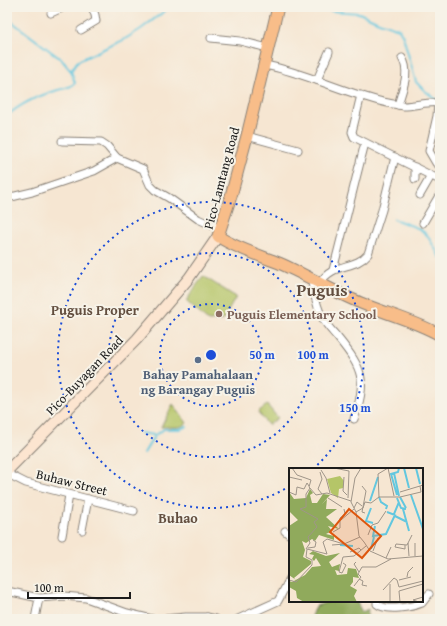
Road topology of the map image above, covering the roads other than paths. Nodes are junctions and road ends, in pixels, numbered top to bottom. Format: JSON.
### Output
{"nodes":[{"id":1,"x":64,"y":7,"type":"edge"},
{"id":2,"x":92,"y":7,"type":"edge"},
{"id":3,"x":278,"y":7,"type":"edge"},
{"id":4,"x":51,"y":13,"type":"dead end"},
{"id":5,"x":82,"y":30,"type":"dead end"},
{"id":6,"x":211,"y":38,"type":"dead end"},
{"id":7,"x":268,"y":48,"type":"junction"},
{"id":8,"x":329,"y":52,"type":"dead end"},
{"id":9,"x":402,"y":58,"type":"dead end"},
{"id":10,"x":265,"y":65,"type":"junction"},
{"id":11,"x":317,"y":80,"type":"junction"},
{"id":12,"x":361,"y":95,"type":"junction"},
{"id":13,"x":439,"y":103,"type":"edge"},
{"id":14,"x":398,"y":105,"type":"junction"},
{"id":15,"x":247,"y":136,"type":"junction"},
{"id":16,"x":62,"y":141,"type":"dead end"},
{"id":17,"x":365,"y":143,"type":"junction"},
{"id":18,"x":298,"y":150,"type":"dead end"},
{"id":19,"x":395,"y":157,"type":"junction"},
{"id":20,"x":117,"y":158,"type":"junction"},
{"id":21,"x":440,"y":166,"type":"edge"},
{"id":22,"x":415,"y":167,"type":"junction"},
{"id":23,"x":431,"y":176,"type":"junction"},
{"id":24,"x":415,"y":178,"type":"dead end"},
{"id":25,"x":440,"y":180,"type":"edge"},
{"id":26,"x":440,"y":194,"type":"edge"},
{"id":27,"x":420,"y":195,"type":"dead end"},
{"id":28,"x":7,"y":198,"type":"edge"},
{"id":29,"x":423,"y":223,"type":"dead end"},
{"id":30,"x":219,"y":232,"type":"junction"},
{"id":31,"x":333,"y":270,"type":"junction"},
{"id":32,"x":316,"y":281,"type":"junction"},
{"id":33,"x":440,"y":335,"type":"edge"},
{"id":34,"x":354,"y":419,"type":"dead end"},
{"id":35,"x":9,"y":473,"type":"edge"},
{"id":36,"x":69,"y":495,"type":"junction"},
{"id":37,"x":88,"y":499,"type":"junction"},
{"id":38,"x":134,"y":511,"type":"dead end"},
{"id":39,"x":82,"y":530,"type":"dead end"},
{"id":40,"x":62,"y":536,"type":"dead end"},
{"id":41,"x":289,"y":580,"type":"edge"},
{"id":42,"x":7,"y":591,"type":"edge"},
{"id":43,"x":429,"y":594,"type":"dead end"},
{"id":44,"x":39,"y":598,"type":"junction"},
{"id":45,"x":377,"y":602,"type":"edge"},
{"id":46,"x":423,"y":602,"type":"edge"},
{"id":47,"x":423,"y":602,"type":"edge"},
{"id":48,"x":207,"y":618,"type":"edge"},
{"id":49,"x":35,"y":619,"type":"edge"},
{"id":50,"x":152,"y":619,"type":"edge"},
{"id":51,"x":164,"y":619,"type":"edge"},
{"id":52,"x":216,"y":619,"type":"edge"},
{"id":53,"x":238,"y":619,"type":"edge"}],
"edges":[{"from":1,"to":4,"type":"street"},
{"from":2,"to":5,"type":"street"},
{"from":3,"to":7,"type":"main road","name":"Pico-Lamtang Road"},
{"from":6,"to":7,"type":"street"},
{"from":7,"to":10,"type":"main road","name":"Pico-Lamtang Road"},
{"from":8,"to":11,"type":"street"},
{"from":9,"to":14,"type":"street"},
{"from":10,"to":11,"type":"street"},
{"from":10,"to":15,"type":"main road","name":"Pico-Lamtang Road"},
{"from":11,"to":12,"type":"street"},
{"from":12,"to":14,"type":"street"},
{"from":12,"to":17,"type":"street"},
{"from":13,"to":14,"type":"street"},
{"from":13,"to":21,"type":"street"},
{"from":15,"to":18,"type":"street"},
{"from":15,"to":30,"type":"main road","name":"Pico-Lamtang Road"},
{"from":16,"to":20,"type":"street"},
{"from":17,"to":19,"type":"street"},
{"from":17,"to":31,"type":"street"},
{"from":19,"to":22,"type":"street"},
{"from":19,"to":31,"type":"street"},
{"from":20,"to":28,"type":"street"},
{"from":20,"to":30,"type":"street"},
{"from":22,"to":23,"type":"street"},
{"from":22,"to":24,"type":"street"},
{"from":23,"to":25,"type":"street"},
{"from":23,"to":27,"type":"street"},
{"from":26,"to":29,"type":"street"},
{"from":30,"to":32,"type":"main road","name":"Pico-Lamtang Road"},
{"from":30,"to":35,"type":"main road","name":"Pico-Buyagan Road"},
{"from":31,"to":32,"type":"street"},
{"from":32,"to":33,"type":"main road","name":"Pico-Lamtang Road"},
{"from":32,"to":34,"type":"street"},
{"from":35,"to":36,"type":"street","name":"Buhaw Street"},
{"from":36,"to":37,"type":"street","name":"Buhaw Street"},
{"from":36,"to":40,"type":"street"},
{"from":37,"to":38,"type":"street","name":"Buhaw Street"},
{"from":37,"to":39,"type":"street"},
{"from":41,"to":53,"type":"street"},
{"from":42,"to":44,"type":"street"},
{"from":43,"to":47,"type":"street"},
{"from":44,"to":49,"type":"street"},
{"from":44,"to":50,"type":"street"},
{"from":45,"to":46,"type":"street"},
{"from":48,"to":51,"type":"street"},
{"from":48,"to":52,"type":"street"}]}
